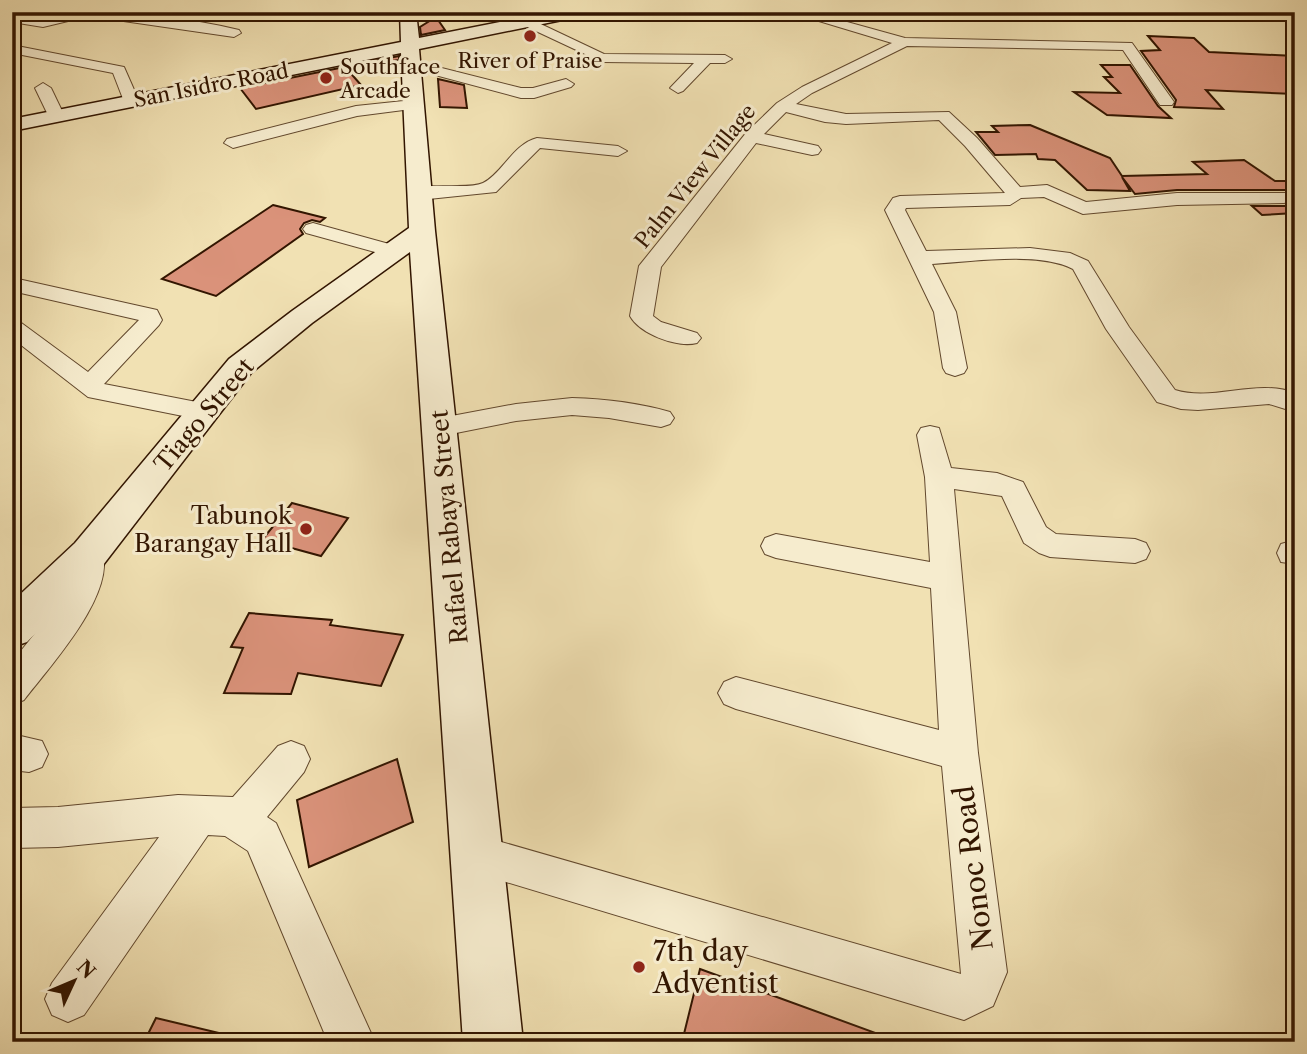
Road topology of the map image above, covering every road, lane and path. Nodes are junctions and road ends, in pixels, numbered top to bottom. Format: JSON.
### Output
{"nodes":[{"id":1,"x":408,"y":12,"type":"edge"},
{"id":2,"x":577,"y":12,"type":"edge"},
{"id":3,"x":794,"y":12,"type":"edge"},
{"id":4,"x":91,"y":13,"type":"edge"},
{"id":5,"x":12,"y":18,"type":"edge"},
{"id":6,"x":528,"y":22,"type":"junction"},
{"id":7,"x":234,"y":33,"type":"dead end"},
{"id":8,"x":905,"y":42,"type":"junction"},
{"id":9,"x":12,"y":49,"type":"edge"},
{"id":10,"x":410,"y":55,"type":"junction"},
{"id":11,"x":706,"y":59,"type":"junction"},
{"id":12,"x":725,"y":59,"type":"dead end"},
{"id":13,"x":566,"y":84,"type":"dead end"},
{"id":14,"x":43,"y":88,"type":"dead end"},
{"id":15,"x":678,"y":88,"type":"dead end"},
{"id":16,"x":131,"y":101,"type":"junction"},
{"id":17,"x":1166,"y":102,"type":"dead end"},
{"id":18,"x":413,"y":105,"type":"junction"},
{"id":19,"x":783,"y":106,"type":"junction"},
{"id":20,"x":56,"y":115,"type":"junction"},
{"id":21,"x":12,"y":125,"type":"edge"},
{"id":22,"x":752,"y":137,"type":"junction"},
{"id":23,"x":233,"y":143,"type":"dead end"},
{"id":24,"x":812,"y":150,"type":"dead end"},
{"id":25,"x":618,"y":151,"type":"dead end"},
{"id":26,"x":1015,"y":193,"type":"junction"},
{"id":27,"x":1284,"y":197,"type":"dead end"},
{"id":28,"x":412,"y":225,"type":"junction"},
{"id":29,"x":313,"y":229,"type":"dead end"},
{"id":30,"x":918,"y":258,"type":"junction"},
{"id":31,"x":15,"y":282,"type":"edge"},
{"id":32,"x":12,"y":310,"type":"edge"},
{"id":33,"x":16,"y":336,"type":"edge"},
{"id":34,"x":689,"y":338,"type":"dead end"},
{"id":35,"x":955,"y":368,"type":"dead end"},
{"id":36,"x":90,"y":384,"type":"junction"},
{"id":37,"x":1295,"y":404,"type":"edge"},
{"id":38,"x":203,"y":411,"type":"junction"},
{"id":39,"x":661,"y":418,"type":"dead end"},
{"id":40,"x":442,"y":428,"type":"junction"},
{"id":41,"x":930,"y":435,"type":"dead end"},
{"id":42,"x":939,"y":477,"type":"junction"},
{"id":43,"x":776,"y":546,"type":"dead end"},
{"id":44,"x":1135,"y":551,"type":"dead end"},
{"id":45,"x":89,"y":554,"type":"junction"},
{"id":46,"x":947,"y":578,"type":"junction"},
{"id":47,"x":12,"y":629,"type":"edge"},
{"id":48,"x":12,"y":689,"type":"edge"},
{"id":49,"x":736,"y":692,"type":"dead end"},
{"id":50,"x":959,"y":753,"type":"junction"},
{"id":51,"x":290,"y":759,"type":"dead end"},
{"id":52,"x":219,"y":818,"type":"junction"},
{"id":53,"x":12,"y":828,"type":"edge"},
{"id":54,"x":477,"y":855,"type":"junction"},
{"id":55,"x":68,"y":999,"type":"dead end"},
{"id":56,"x":352,"y":1042,"type":"edge"},
{"id":57,"x":493,"y":1042,"type":"edge"}],
"edges":[{"from":1,"to":10,"type":"street","name":"Rafael Rabaya Street"},
{"from":2,"to":6,"type":"street","name":"San Isidro Road"},
{"from":3,"to":8,"type":"street","name":"Palm View Village"},
{"from":4,"to":5,"type":"street"},
{"from":4,"to":7,"type":"street"},
{"from":6,"to":10,"type":"street","name":"San Isidro Road"},
{"from":6,"to":11,"type":"street"},
{"from":8,"to":17,"type":"street","name":"Palm View Village"},
{"from":8,"to":19,"type":"street","name":"Palm View Village"},
{"from":9,"to":16,"type":"street"},
{"from":10,"to":13,"type":"street"},
{"from":10,"to":16,"type":"street","name":"San Isidro Road"},
{"from":10,"to":18,"type":"street","name":"Rafael Rabaya Street"},
{"from":11,"to":12,"type":"street"},
{"from":11,"to":15,"type":"street"},
{"from":14,"to":20,"type":"street"},
{"from":16,"to":20,"type":"street","name":"San Isidro Road"},
{"from":18,"to":23,"type":"street"},
{"from":18,"to":28,"type":"street","name":"Rafael Rabaya Street"},
{"from":19,"to":22,"type":"street","name":"Palm View Village"},
{"from":19,"to":26,"type":"street"},
{"from":20,"to":21,"type":"street","name":"San Isidro Road"},
{"from":22,"to":24,"type":"street"},
{"from":22,"to":34,"type":"street","name":"Palm View Village"},
{"from":25,"to":28,"type":"street"},
{"from":26,"to":27,"type":"street"},
{"from":26,"to":30,"type":"street"},
{"from":28,"to":29,"type":"street"},
{"from":28,"to":38,"type":"street","name":"Tiago Street"},
{"from":28,"to":40,"type":"street","name":"Rafael Rabaya Street"},
{"from":30,"to":35,"type":"street"},
{"from":30,"to":37,"type":"street"},
{"from":31,"to":32,"type":"street"},
{"from":31,"to":36,"type":"street"},
{"from":33,"to":36,"type":"street"},
{"from":36,"to":38,"type":"street"},
{"from":38,"to":45,"type":"street","name":"Tiago Street"},
{"from":39,"to":40,"type":"street"},
{"from":40,"to":54,"type":"street","name":"Rafael Rabaya Street"},
{"from":41,"to":42,"type":"street","name":"Nonoc Road"},
{"from":42,"to":44,"type":"street"},
{"from":42,"to":46,"type":"street","name":"Nonoc Road"},
{"from":43,"to":46,"type":"street"},
{"from":45,"to":47,"type":"street","name":"Tiago Street"},
{"from":45,"to":48,"type":"street"},
{"from":46,"to":50,"type":"street","name":"Nonoc Road"},
{"from":49,"to":50,"type":"street"},
{"from":50,"to":54,"type":"street","name":"Nonoc Road"},
{"from":51,"to":52,"type":"street"},
{"from":52,"to":53,"type":"street"},
{"from":52,"to":55,"type":"street"},
{"from":52,"to":56,"type":"street"},
{"from":54,"to":57,"type":"street","name":"Rafael Rabaya Street"}]}
